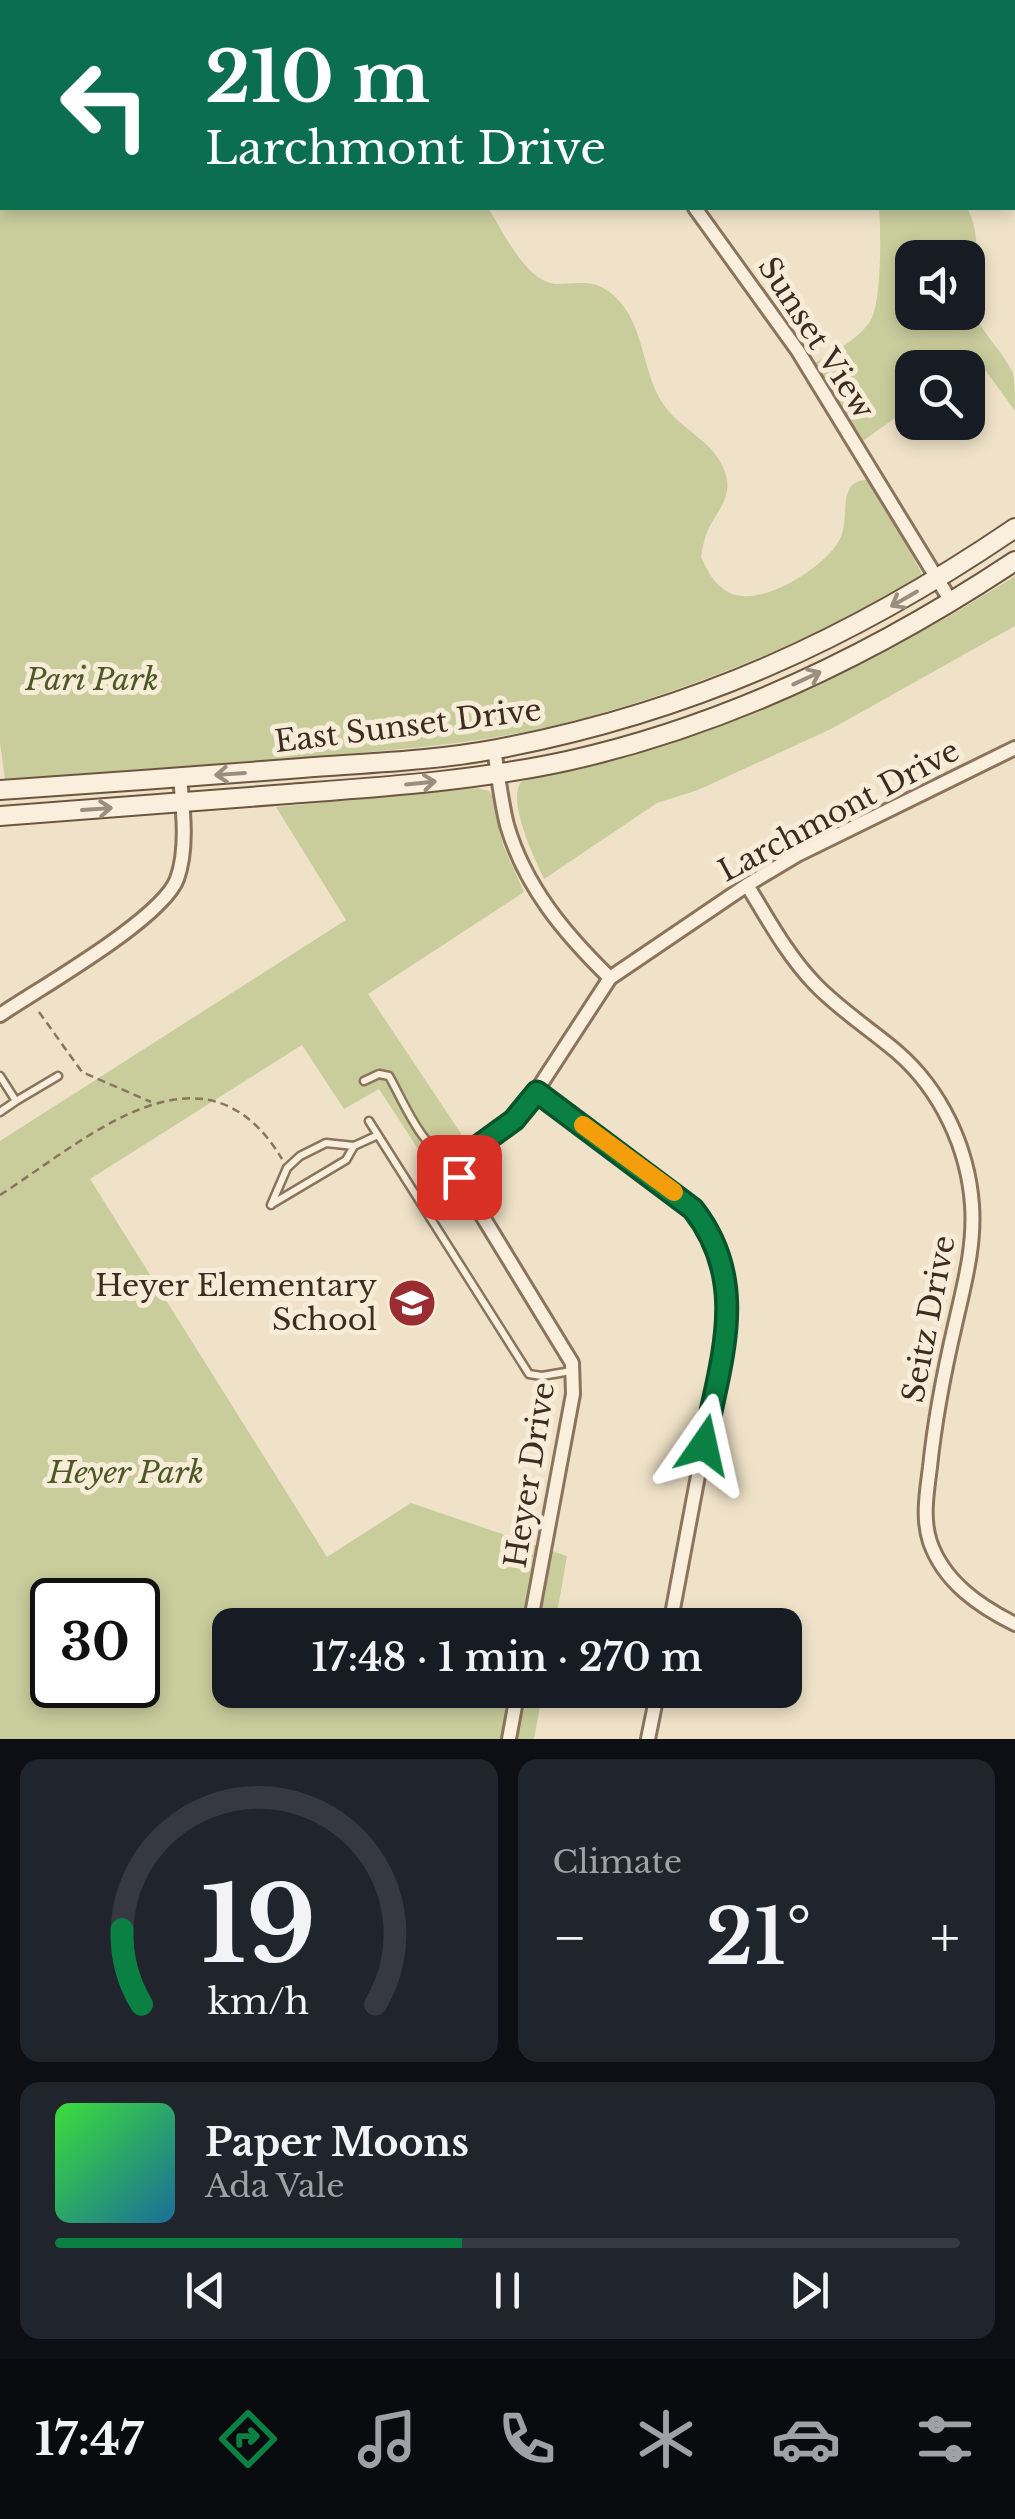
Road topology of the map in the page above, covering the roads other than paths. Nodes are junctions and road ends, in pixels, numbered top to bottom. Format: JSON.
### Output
{"nodes":[{"id":1,"x":696,"y":210,"type":"edge"},
{"id":2,"x":1015,"y":528,"type":"edge"},
{"id":3,"x":1015,"y":561,"type":"edge"},
{"id":4,"x":938,"y":580,"type":"junction"},
{"id":5,"x":952,"y":603,"type":"junction"},
{"id":6,"x":1015,"y":748,"type":"edge"},
{"id":7,"x":494,"y":749,"type":"junction"},
{"id":8,"x":498,"y":773,"type":"junction"},
{"id":9,"x":180,"y":778,"type":"junction"},
{"id":10,"x":0,"y":790,"type":"edge"},
{"id":11,"x":182,"y":802,"type":"junction"},
{"id":12,"x":0,"y":816,"type":"edge"},
{"id":13,"x":746,"y":885,"type":"junction"},
{"id":14,"x":610,"y":978,"type":"junction"},
{"id":15,"x":0,"y":1015,"type":"edge"},
{"id":16,"x":0,"y":1076,"type":"edge"},
{"id":17,"x":58,"y":1076,"type":"dead end"},
{"id":18,"x":364,"y":1081,"type":"dead end"},
{"id":19,"x":537,"y":1092,"type":"junction"},
{"id":20,"x":16,"y":1101,"type":"junction"},
{"id":21,"x":0,"y":1112,"type":"edge"},
{"id":22,"x":369,"y":1121,"type":"dead end"},
{"id":23,"x":378,"y":1136,"type":"junction"},
{"id":24,"x":354,"y":1146,"type":"junction"},
{"id":25,"x":459,"y":1170,"type":"junction"},
{"id":26,"x":417,"y":1197,"type":"junction"},
{"id":27,"x":572,"y":1370,"type":"junction"},
{"id":28,"x":533,"y":1608,"type":"edge"},
{"id":29,"x":673,"y":1608,"type":"edge"},
{"id":30,"x":1015,"y":1624,"type":"edge"},
{"id":31,"x":515,"y":1708,"type":"edge"},
{"id":32,"x":654,"y":1708,"type":"edge"},
{"id":33,"x":509,"y":1739,"type":"edge"},
{"id":34,"x":648,"y":1739,"type":"edge"}],
"edges":[{"from":1,"to":4,"type":"street","name":"Sunset View"},
{"from":2,"to":4,"type":"main road","name":"East Sunset Drive"},
{"from":3,"to":5,"type":"main road","name":"East Sunset Drive"},
{"from":4,"to":5,"type":"street","name":"Sunset View"},
{"from":4,"to":7,"type":"main road","name":"East Sunset Drive","one_way":true},
{"from":8,"to":5,"type":"main road","name":"East Sunset Drive","one_way":true},
{"from":6,"to":13,"type":"street","name":"Larchmont Drive"},
{"from":7,"to":8,"type":"street"},
{"from":7,"to":9,"type":"main road","name":"East Sunset Drive","one_way":true},
{"from":11,"to":8,"type":"main road","name":"East Sunset Drive","one_way":true},
{"from":8,"to":14,"type":"street"},
{"from":9,"to":10,"type":"main road","name":"East Sunset Drive"},
{"from":9,"to":11,"type":"street"},
{"from":12,"to":11,"type":"main road","name":"East Sunset Drive","one_way":true},
{"from":11,"to":15,"type":"street"},
{"from":13,"to":14,"type":"street","name":"Larchmont Drive"},
{"from":13,"to":30,"type":"street","name":"Seitz Drive"},
{"from":14,"to":19,"type":"street","name":"Larchmont Drive"},
{"from":16,"to":20,"type":"lane"},
{"from":17,"to":20,"type":"lane"},
{"from":18,"to":25,"type":"lane"},
{"from":19,"to":25,"type":"street","name":"Larchmont Drive"},
{"from":19,"to":29,"type":"street"},
{"from":20,"to":21,"type":"lane"},
{"from":22,"to":23,"type":"lane"},
{"from":23,"to":24,"type":"lane"},
{"from":23,"to":26,"type":"lane"},
{"from":24,"to":24,"type":"lane"},
{"from":25,"to":26,"type":"lane"},
{"from":25,"to":27,"type":"street","name":"Heyer Drive"},
{"from":26,"to":27,"type":"lane"},
{"from":27,"to":28,"type":"street","name":"Heyer Drive"},
{"from":31,"to":33,"type":"street"},
{"from":32,"to":34,"type":"street"}]}
